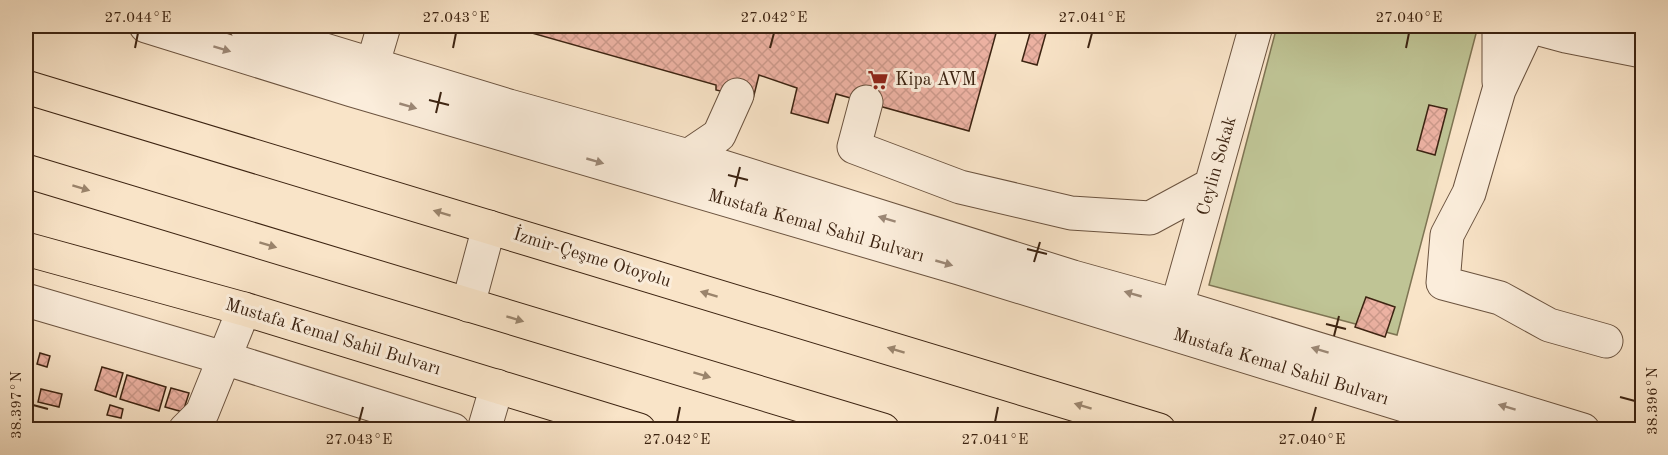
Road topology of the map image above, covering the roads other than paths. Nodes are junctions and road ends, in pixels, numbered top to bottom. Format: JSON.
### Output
{"nodes":[{"id":1,"x":146,"y":26,"type":"edge"},
{"id":2,"x":246,"y":26,"type":"edge"},
{"id":3,"x":384,"y":26,"type":"edge"},
{"id":4,"x":1256,"y":26,"type":"edge"},
{"id":5,"x":1498,"y":26,"type":"edge"},
{"id":6,"x":310,"y":35,"type":"edge"},
{"id":7,"x":1642,"y":51,"type":"edge"},
{"id":8,"x":373,"y":63,"type":"junction"},
{"id":9,"x":26,"y":87,"type":"edge"},
{"id":10,"x":1499,"y":90,"type":"junction"},
{"id":11,"x":737,"y":95,"type":"dead end"},
{"id":12,"x":866,"y":102,"type":"dead end"},
{"id":13,"x":688,"y":156,"type":"junction"},
{"id":14,"x":26,"y":171,"type":"edge"},
{"id":15,"x":1211,"y":185,"type":"junction"},
{"id":16,"x":489,"y":227,"type":"junction"},
{"id":17,"x":26,"y":249,"type":"edge"},
{"id":18,"x":26,"y":300,"type":"edge"},
{"id":19,"x":468,"y":305,"type":"junction"},
{"id":20,"x":1178,"y":306,"type":"junction"},
{"id":21,"x":244,"y":309,"type":"junction"},
{"id":22,"x":1606,"y":341,"type":"dead end"},
{"id":23,"x":224,"y":357,"type":"junction"},
{"id":24,"x":497,"y":386,"type":"junction"},
{"id":25,"x":185,"y":429,"type":"edge"},
{"id":26,"x":453,"y":429,"type":"edge"},
{"id":27,"x":484,"y":429,"type":"edge"},
{"id":28,"x":639,"y":429,"type":"edge"},
{"id":29,"x":883,"y":429,"type":"edge"},
{"id":30,"x":1159,"y":429,"type":"edge"},
{"id":31,"x":1485,"y":429,"type":"edge"},
{"id":32,"x":1583,"y":429,"type":"edge"}],
"edges":[{"from":1,"to":31,"type":"street","name":"Mustafa Kemal Sahil Bulvarı","one_way":true},
{"from":2,"to":6,"type":"street","name":"Mustafa Kemal Sahil Bulvarı"},
{"from":3,"to":8,"type":"street"},
{"from":4,"to":15,"type":"street","name":"Ceylin Sokak"},
{"from":5,"to":10,"type":"street"},
{"from":6,"to":8,"type":"street","name":"Mustafa Kemal Sahil Bulvarı"},
{"from":7,"to":10,"type":"street"},
{"from":8,"to":13,"type":"street","name":"Mustafa Kemal Sahil Bulvarı"},
{"from":16,"to":9,"type":"main road","name":"İzmir-Çeşme Otoyolu","one_way":true},
{"from":10,"to":22,"type":"street"},
{"from":11,"to":13,"type":"street"},
{"from":12,"to":15,"type":"street"},
{"from":20,"to":13,"type":"street","name":"Mustafa Kemal Sahil Bulvarı","one_way":true},
{"from":14,"to":19,"type":"main road","one_way":true},
{"from":15,"to":20,"type":"street","name":"Ceylin Sokak"},
{"from":16,"to":19,"type":"street"},
{"from":30,"to":16,"type":"main road","name":"İzmir-Çeşme Otoyolu","one_way":true},
{"from":17,"to":21,"type":"main road","name":"Mustafa Kemal Sahil Bulvarı"},
{"from":18,"to":23,"type":"street"},
{"from":19,"to":29,"type":"main road","one_way":true},
{"from":32,"to":20,"type":"street","name":"Mustafa Kemal Sahil Bulvarı","one_way":true},
{"from":21,"to":23,"type":"street"},
{"from":21,"to":24,"type":"main road","name":"Mustafa Kemal Sahil Bulvarı"},
{"from":23,"to":25,"type":"street"},
{"from":23,"to":26,"type":"street"},
{"from":24,"to":27,"type":"street"},
{"from":24,"to":28,"type":"main road","name":"Mustafa Kemal Sahil Bulvarı"}]}
